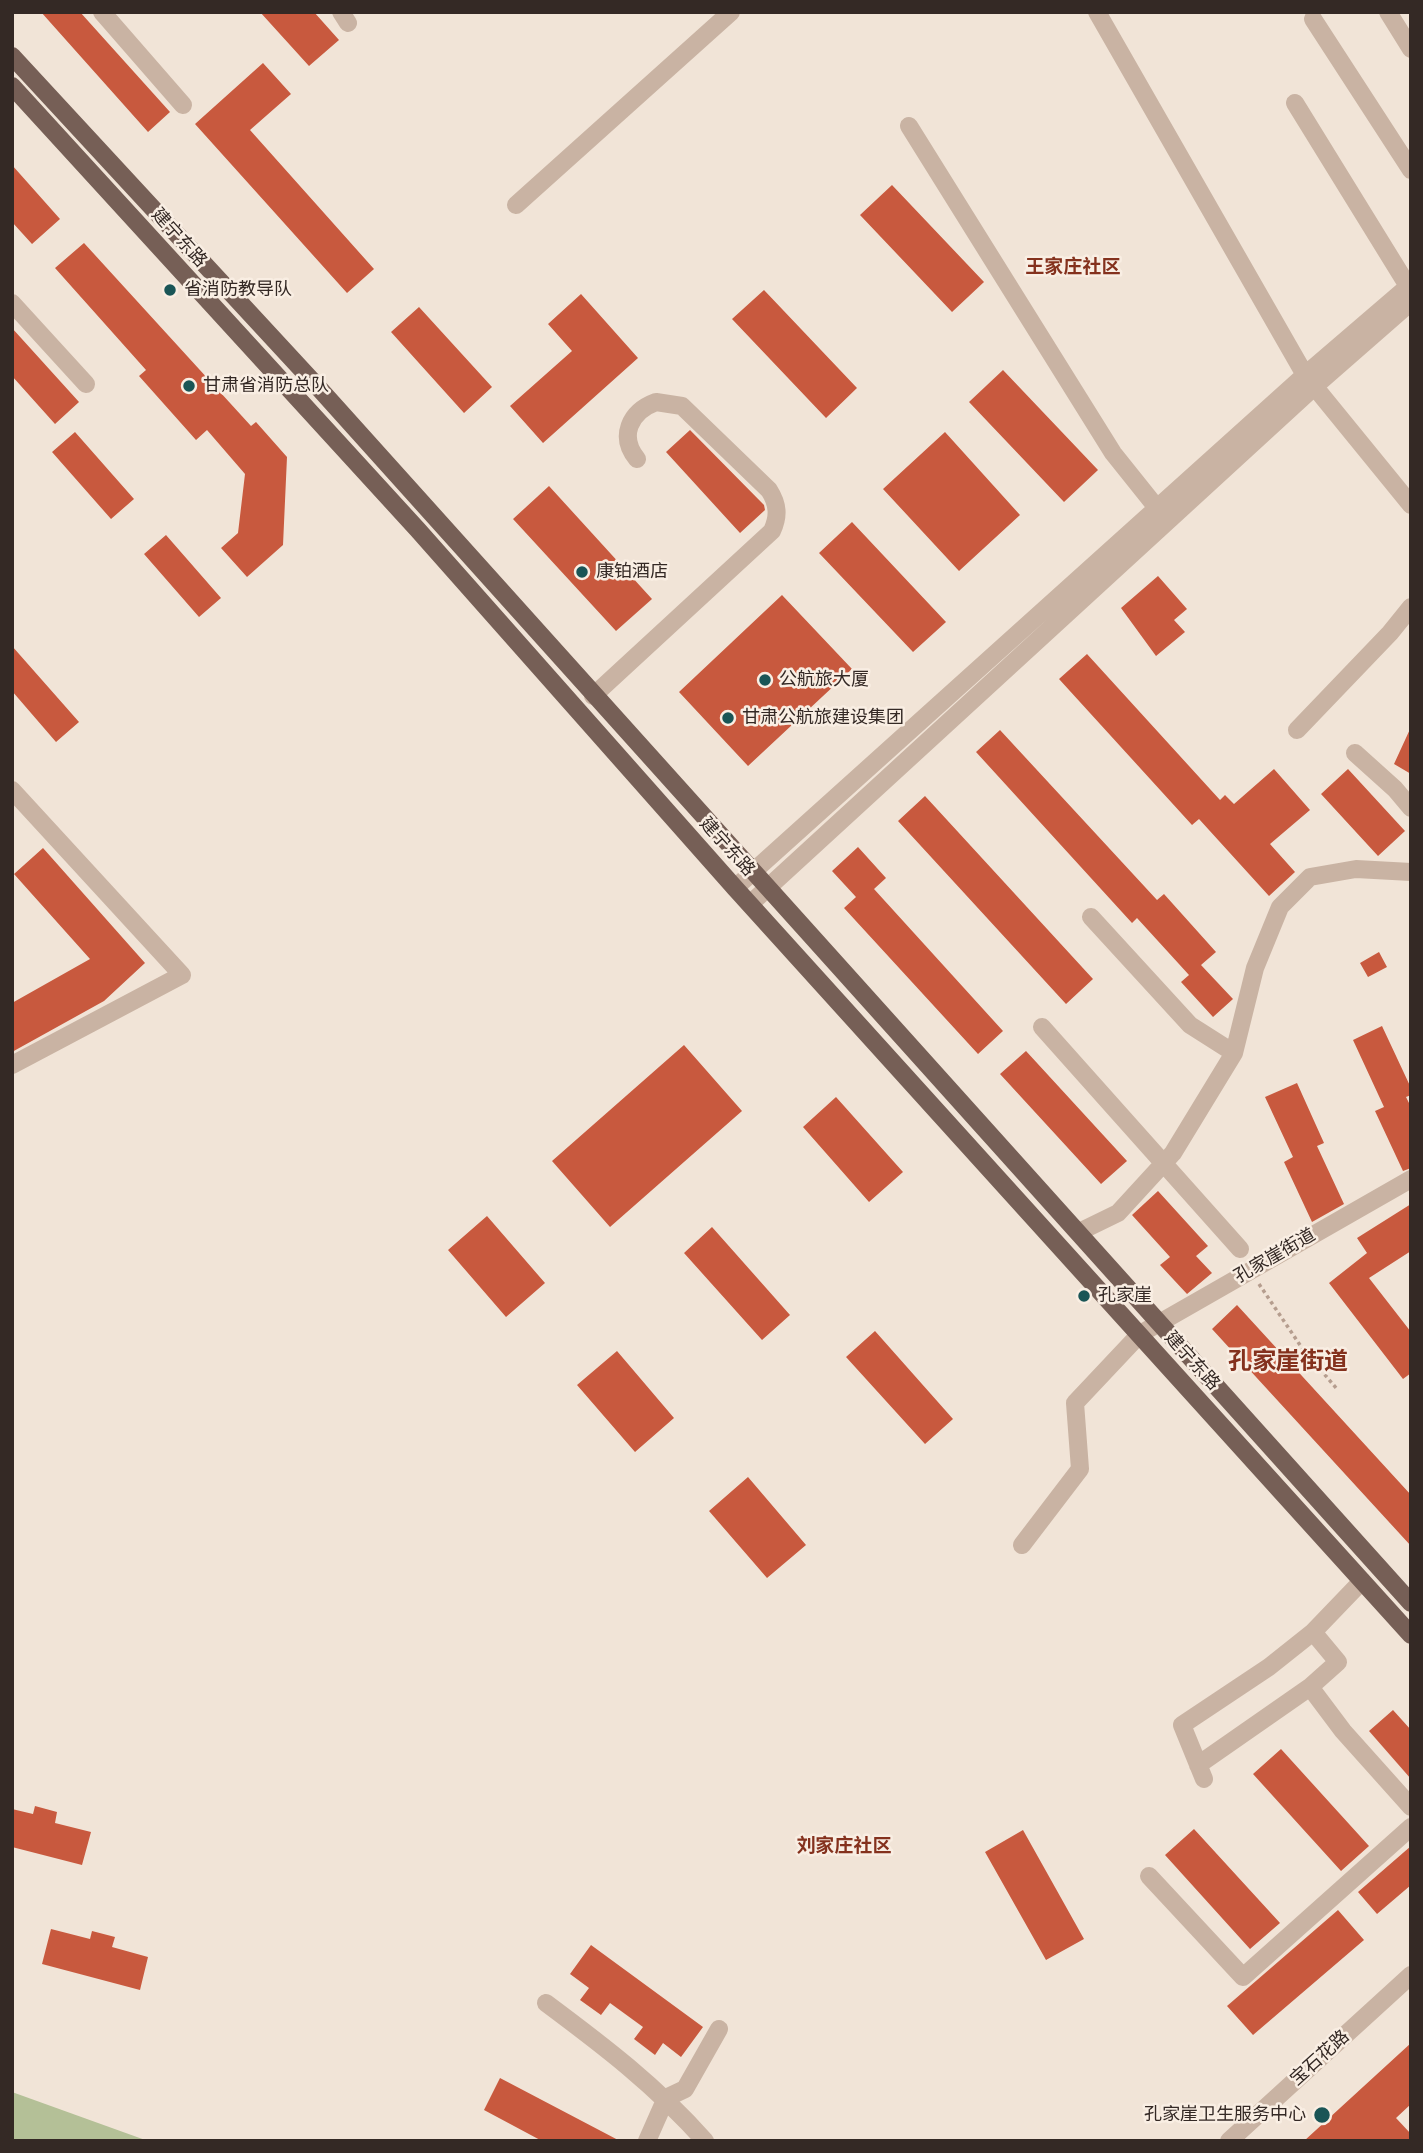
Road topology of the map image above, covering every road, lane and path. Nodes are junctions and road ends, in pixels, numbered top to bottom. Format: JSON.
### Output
{"nodes":[{"id":1,"x":102,"y":12,"type":"edge"},
{"id":2,"x":731,"y":12,"type":"edge"},
{"id":3,"x":1097,"y":12,"type":"edge"},
{"id":4,"x":1388,"y":12,"type":"edge"},
{"id":5,"x":1313,"y":19,"type":"dead end"},
{"id":6,"x":1411,"y":48,"type":"edge"},
{"id":7,"x":12,"y":56,"type":"edge"},
{"id":8,"x":12,"y":86,"type":"edge"},
{"id":9,"x":1295,"y":103,"type":"dead end"},
{"id":10,"x":183,"y":105,"type":"dead end"},
{"id":11,"x":909,"y":126,"type":"dead end"},
{"id":12,"x":1411,"y":170,"type":"edge"},
{"id":13,"x":516,"y":205,"type":"dead end"},
{"id":14,"x":1410,"y":291,"type":"edge"},
{"id":15,"x":12,"y":303,"type":"edge"},
{"id":16,"x":1310,"y":380,"type":"junction"},
{"id":17,"x":86,"y":384,"type":"dead end"},
{"id":18,"x":637,"y":459,"type":"dead end"},
{"id":19,"x":1411,"y":505,"type":"edge"},
{"id":20,"x":1157,"y":508,"type":"junction"},
{"id":21,"x":1411,"y":607,"type":"edge"},
{"id":22,"x":593,"y":696,"type":"junction"},
{"id":23,"x":1297,"y":730,"type":"dead end"},
{"id":24,"x":1354,"y":752,"type":"dead end"},
{"id":25,"x":12,"y":790,"type":"edge"},
{"id":26,"x":1411,"y":808,"type":"edge"},
{"id":27,"x":1411,"y":872,"type":"edge"},
{"id":28,"x":751,"y":873,"type":"junction"},
{"id":29,"x":735,"y":888,"type":"junction"},
{"id":30,"x":766,"y":889,"type":"junction"},
{"id":31,"x":750,"y":904,"type":"junction"},
{"id":32,"x":1091,"y":917,"type":"dead end"},
{"id":33,"x":1042,"y":1027,"type":"dead end"},
{"id":34,"x":1234,"y":1053,"type":"junction"},
{"id":35,"x":12,"y":1065,"type":"edge"},
{"id":36,"x":1164,"y":1163,"type":"junction"},
{"id":37,"x":1411,"y":1179,"type":"edge"},
{"id":38,"x":1079,"y":1232,"type":"junction"},
{"id":39,"x":1240,"y":1250,"type":"dead end"},
{"id":40,"x":1250,"y":1270,"type":"junction"},
{"id":41,"x":1158,"y":1322,"type":"junction"},
{"id":42,"x":1140,"y":1334,"type":"junction"},
{"id":43,"x":1337,"y":1389,"type":"dead end"},
{"id":44,"x":1022,"y":1545,"type":"dead end"},
{"id":45,"x":1362,"y":1581,"type":"junction"},
{"id":46,"x":1411,"y":1603,"type":"edge"},
{"id":47,"x":1313,"y":1632,"type":"junction"},
{"id":48,"x":1411,"y":1635,"type":"edge"},
{"id":49,"x":1310,"y":1686,"type":"junction"},
{"id":50,"x":1411,"y":1807,"type":"edge"},
{"id":51,"x":1411,"y":1827,"type":"edge"},
{"id":52,"x":1149,"y":1876,"type":"dead end"},
{"id":53,"x":1411,"y":1975,"type":"edge"},
{"id":54,"x":546,"y":2003,"type":"dead end"},
{"id":55,"x":719,"y":2029,"type":"dead end"},
{"id":56,"x":666,"y":2098,"type":"junction"},
{"id":57,"x":647,"y":2141,"type":"edge"},
{"id":58,"x":705,"y":2141,"type":"edge"},
{"id":59,"x":1229,"y":2141,"type":"edge"}],
"edges":[{"from":1,"to":10,"type":"street"},
{"from":2,"to":13,"type":"street"},
{"from":3,"to":16,"type":"street"},
{"from":4,"to":6,"type":"street"},
{"from":5,"to":12,"type":"street"},
{"from":7,"to":22,"type":"main road","name":"建宁东路"},
{"from":8,"to":29,"type":"main road","name":"建宁东路"},
{"from":9,"to":14,"type":"street"},
{"from":11,"to":20,"type":"street"},
{"from":14,"to":16,"type":"street"},
{"from":15,"to":17,"type":"street"},
{"from":16,"to":19,"type":"street"},
{"from":16,"to":20,"type":"street"},
{"from":16,"to":30,"type":"street"},
{"from":18,"to":22,"type":"street"},
{"from":20,"to":28,"type":"street"},
{"from":21,"to":23,"type":"street"},
{"from":22,"to":28,"type":"main road","name":"建宁东路"},
{"from":24,"to":26,"type":"street"},
{"from":25,"to":35,"type":"street"},
{"from":27,"to":34,"type":"street"},
{"from":28,"to":29,"type":"street"},
{"from":28,"to":30,"type":"main road","name":"建宁东路"},
{"from":29,"to":31,"type":"main road","name":"建宁东路"},
{"from":30,"to":31,"type":"street"},
{"from":30,"to":38,"type":"main road","name":"建宁东路"},
{"from":31,"to":42,"type":"main road","name":"建宁东路"},
{"from":32,"to":34,"type":"street"},
{"from":33,"to":36,"type":"street"},
{"from":34,"to":36,"type":"street"},
{"from":36,"to":38,"type":"street"},
{"from":36,"to":39,"type":"street"},
{"from":37,"to":40,"type":"street","name":"孔家崖街道"},
{"from":38,"to":41,"type":"main road","name":"建宁东路"},
{"from":40,"to":41,"type":"street","name":"孔家崖街道"},
{"from":40,"to":43,"type":"path"},
{"from":41,"to":42,"type":"street","name":"孔家崖街道"},
{"from":41,"to":46,"type":"main road","name":"建宁东路"},
{"from":42,"to":44,"type":"street","name":"孔家崖街道"},
{"from":42,"to":45,"type":"main road","name":"建宁东路"},
{"from":45,"to":47,"type":"street"},
{"from":45,"to":48,"type":"main road","name":"建宁东路"},
{"from":47,"to":49,"type":"street"},
{"from":47,"to":49,"type":"street"},
{"from":49,"to":50,"type":"street"},
{"from":51,"to":52,"type":"street"},
{"from":53,"to":59,"type":"street","name":"宝石花路"},
{"from":54,"to":56,"type":"street"},
{"from":55,"to":56,"type":"street"},
{"from":56,"to":57,"type":"street"},
{"from":56,"to":58,"type":"street"}]}
